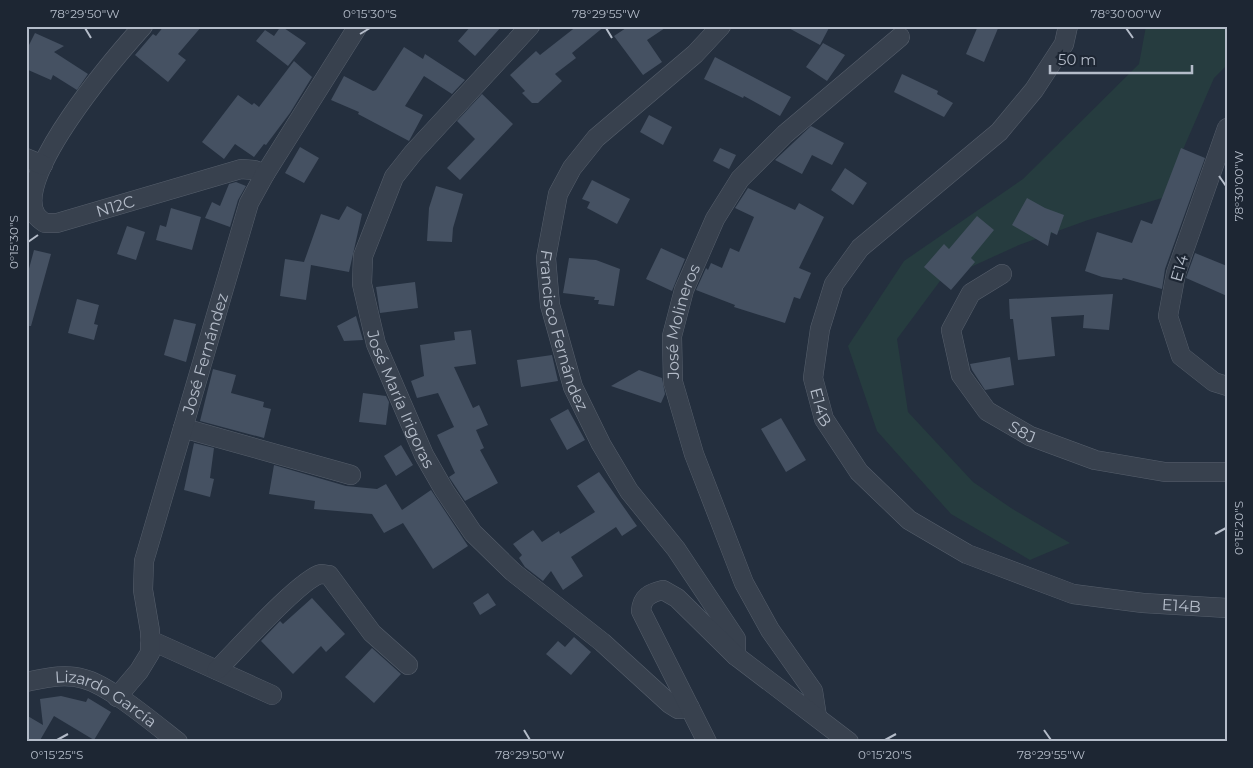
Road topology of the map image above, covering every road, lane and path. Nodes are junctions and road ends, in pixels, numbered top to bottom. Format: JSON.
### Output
{"nodes":[{"id":1,"x":143,"y":26,"type":"edge"},
{"id":2,"x":358,"y":26,"type":"edge"},
{"id":3,"x":530,"y":26,"type":"edge"},
{"id":4,"x":721,"y":26,"type":"edge"},
{"id":5,"x":1068,"y":26,"type":"edge"},
{"id":6,"x":900,"y":37,"type":"dead end"},
{"id":7,"x":1227,"y":128,"type":"edge"},
{"id":8,"x":34,"y":161,"type":"edge"},
{"id":9,"x":265,"y":174,"type":"junction"},
{"id":10,"x":1002,"y":274,"type":"dead end"},
{"id":11,"x":1227,"y":386,"type":"edge"},
{"id":12,"x":183,"y":428,"type":"junction"},
{"id":13,"x":1227,"y":472,"type":"edge"},
{"id":14,"x":351,"y":475,"type":"dead end"},
{"id":15,"x":1227,"y":608,"type":"edge"},
{"id":16,"x":150,"y":640,"type":"junction"},
{"id":17,"x":736,"y":656,"type":"junction"},
{"id":18,"x":408,"y":665,"type":"dead end"},
{"id":19,"x":216,"y":670,"type":"junction"},
{"id":20,"x":26,"y":682,"type":"edge"},
{"id":21,"x":272,"y":695,"type":"dead end"},
{"id":22,"x":117,"y":697,"type":"junction"},
{"id":23,"x":690,"y":708,"type":"junction"},
{"id":24,"x":817,"y":717,"type":"junction"},
{"id":25,"x":178,"y":742,"type":"edge"},
{"id":26,"x":707,"y":742,"type":"edge"},
{"id":27,"x":849,"y":742,"type":"edge"}],
"edges":[{"from":1,"to":8,"type":"street"},
{"from":2,"to":9,"type":"street","name":"José Fernández"},
{"from":3,"to":23,"type":"street","name":"José María Irigoras"},
{"from":4,"to":17,"type":"street","name":"Francisco Fernández"},
{"from":5,"to":15,"type":"street","name":"E14B"},
{"from":6,"to":24,"type":"street","name":"José Molineros"},
{"from":7,"to":11,"type":"street","name":"E14"},
{"from":8,"to":9,"type":"street","name":"N12C"},
{"from":9,"to":12,"type":"street","name":"José Fernández"},
{"from":10,"to":13,"type":"street","name":"S8J"},
{"from":12,"to":14,"type":"street"},
{"from":12,"to":16,"type":"street","name":"José Fernández"},
{"from":16,"to":19,"type":"street"},
{"from":16,"to":22,"type":"street","name":"José Fernández"},
{"from":17,"to":23,"type":"street"},
{"from":17,"to":24,"type":"street"},
{"from":18,"to":19,"type":"street"},
{"from":19,"to":21,"type":"street"},
{"from":20,"to":22,"type":"street","name":"Lizardo García"},
{"from":22,"to":25,"type":"street","name":"Lizardo García"},
{"from":23,"to":26,"type":"street"},
{"from":24,"to":27,"type":"street"}]}
